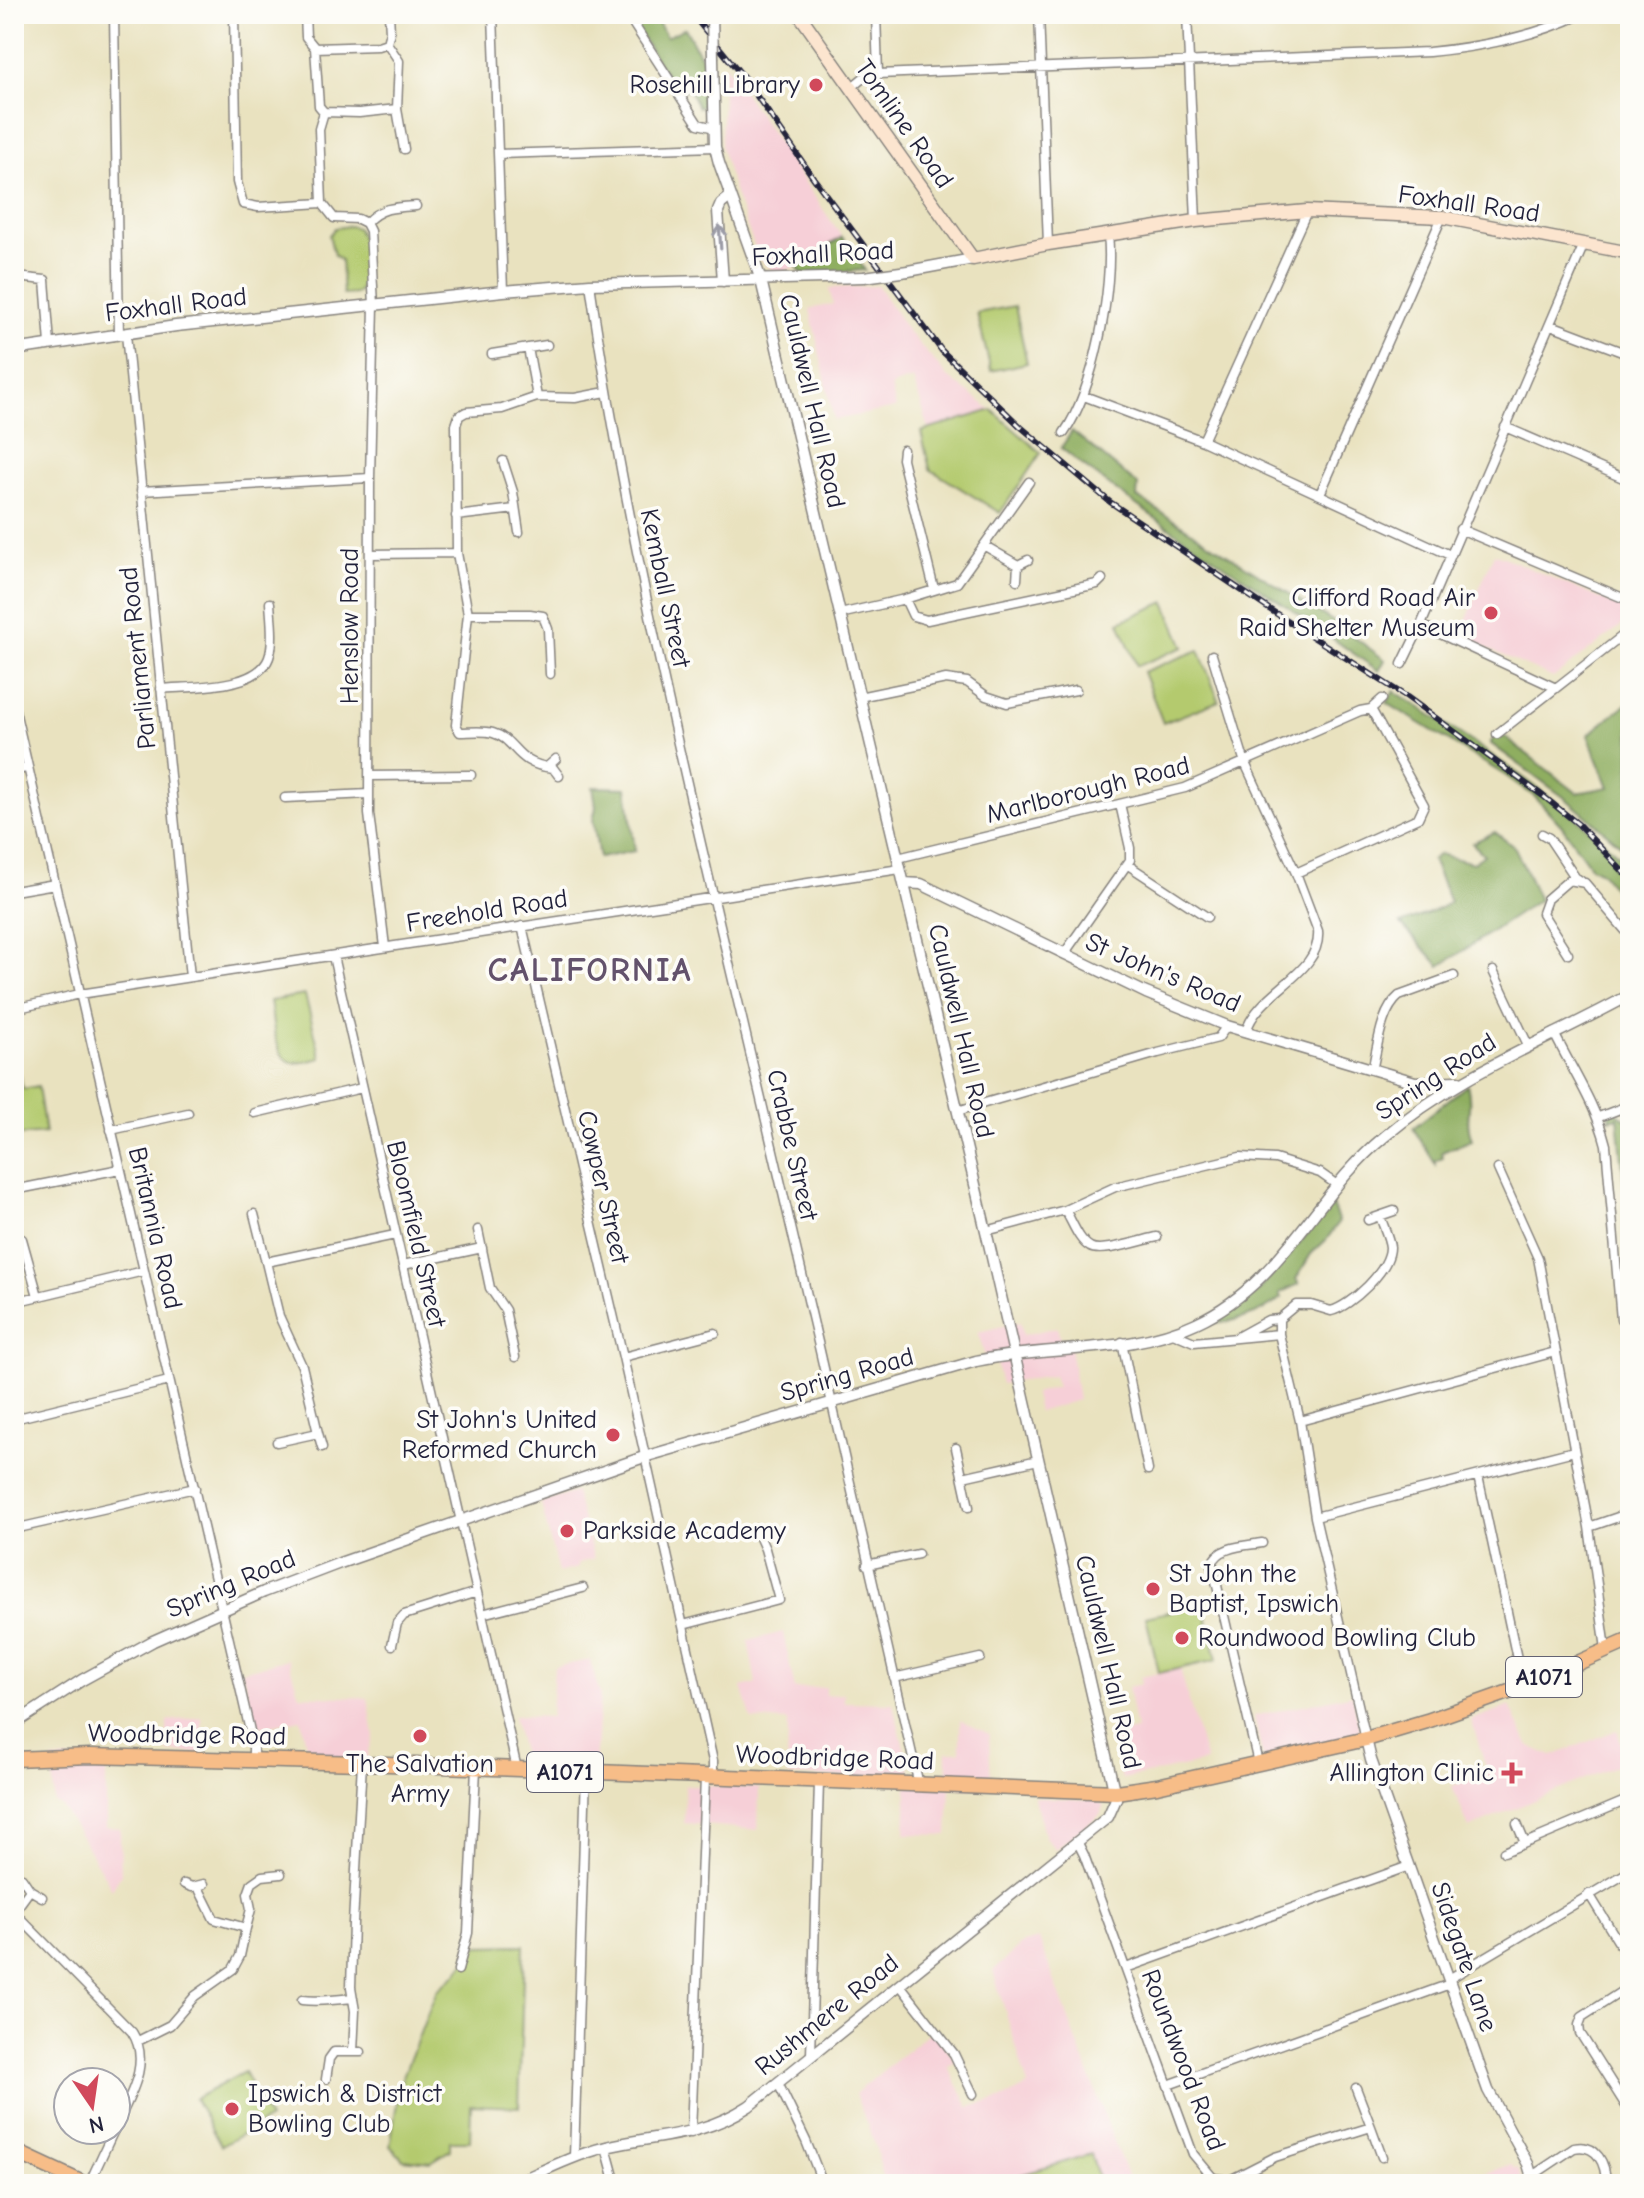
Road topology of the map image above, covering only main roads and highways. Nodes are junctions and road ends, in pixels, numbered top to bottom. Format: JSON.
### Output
{"nodes":[{"id":1,"x":799,"y":14,"type":"edge"},
{"id":2,"x":1630,"y":253,"type":"edge"},
{"id":3,"x":973,"y":259,"type":"joint"},
{"id":4,"x":1630,"y":1640,"type":"edge"},
{"id":5,"x":14,"y":1759,"type":"edge"},
{"id":6,"x":14,"y":2151,"type":"edge"},
{"id":7,"x":87,"y":2184,"type":"edge"}],
"edges":[{"from":1,"to":3,"type":"main road","name":"Tomline Road"},
{"from":2,"to":3,"type":"main road","name":"Foxhall Road"},
{"from":4,"to":5,"type":"main road","name":"Woodbridge Road","number":"A1071"},
{"from":6,"to":7,"type":"main road"}]}
